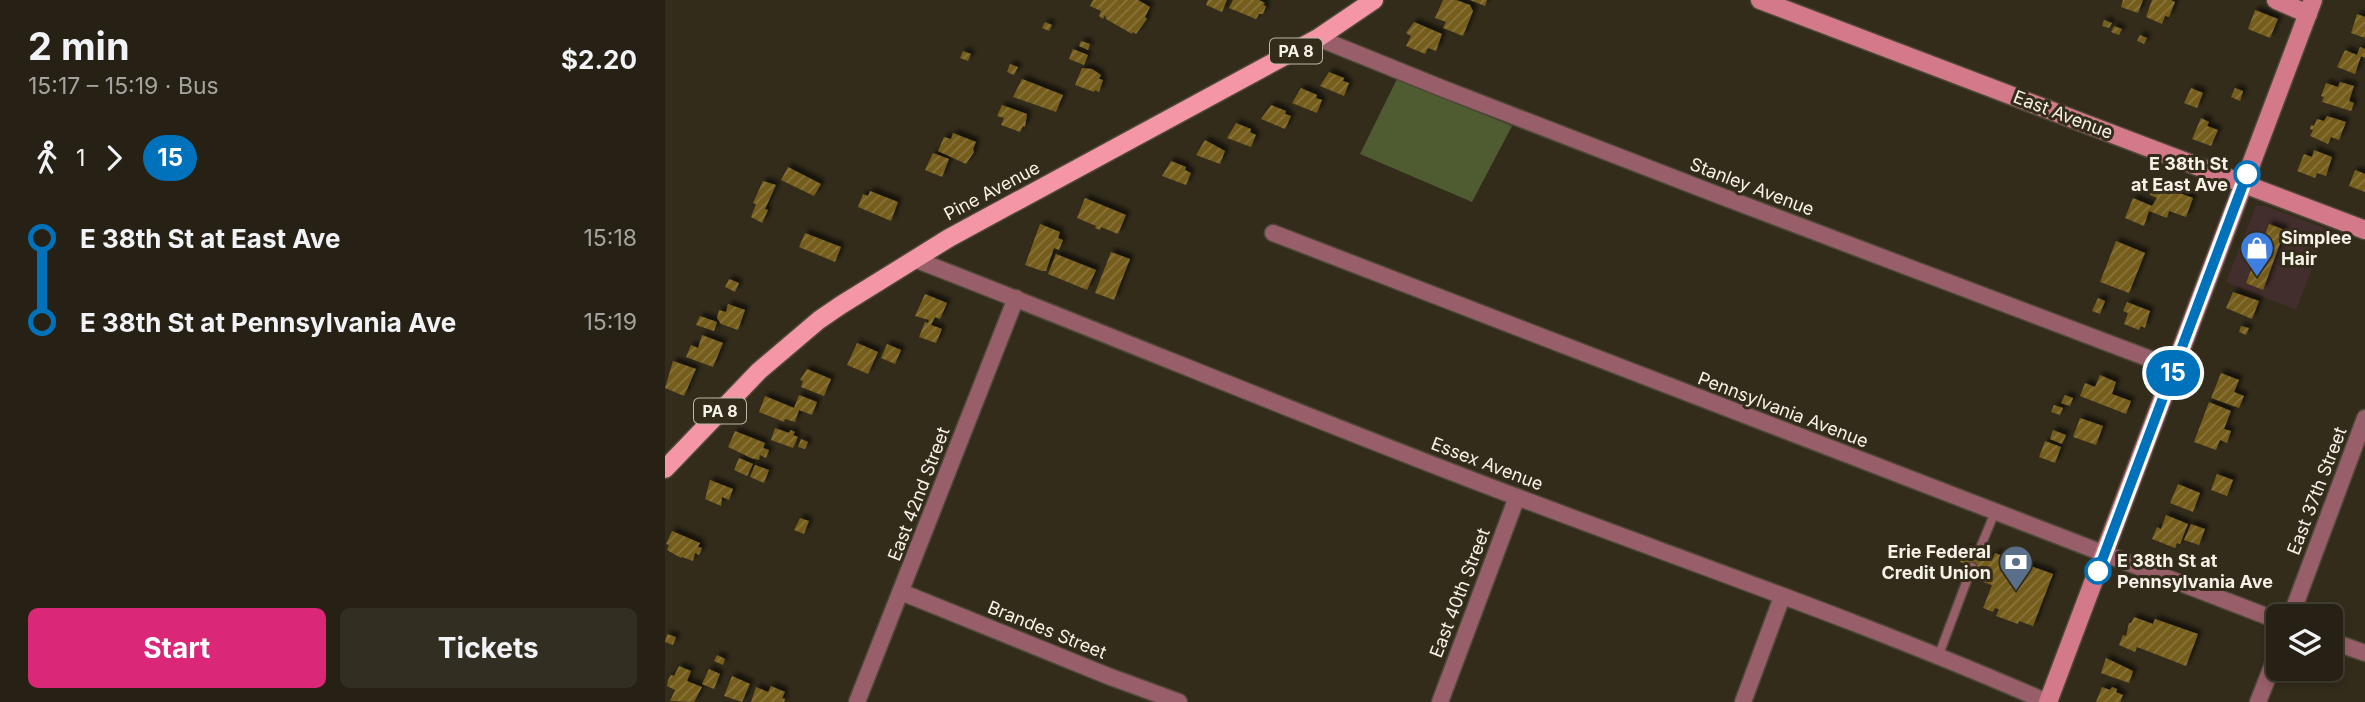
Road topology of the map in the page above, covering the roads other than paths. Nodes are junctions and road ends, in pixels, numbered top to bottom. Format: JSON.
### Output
{"nodes":[{"id":1,"x":1374,"y":0,"type":"edge"},
{"id":2,"x":1761,"y":0,"type":"edge"},
{"id":3,"x":2276,"y":0,"type":"edge"},
{"id":4,"x":2310,"y":7,"type":"edge"},
{"id":5,"x":1318,"y":38,"type":"junction"},
{"id":6,"x":2243,"y":184,"type":"junction"},
{"id":7,"x":2365,"y":230,"type":"edge"},
{"id":8,"x":1273,"y":233,"type":"dead end"},
{"id":9,"x":914,"y":259,"type":"junction"},
{"id":10,"x":1016,"y":298,"type":"junction"},
{"id":11,"x":2174,"y":368,"type":"junction"},
{"id":12,"x":2365,"y":418,"type":"edge"},
{"id":13,"x":665,"y":469,"type":"edge"},
{"id":14,"x":1517,"y":497,"type":"junction"},
{"id":15,"x":1995,"y":512,"type":"junction"},
{"id":16,"x":1978,"y":553,"type":"dead end"},
{"id":17,"x":2104,"y":554,"type":"junction"},
{"id":18,"x":1972,"y":567,"type":"dead end"},
{"id":19,"x":901,"y":592,"type":"junction"},
{"id":20,"x":1782,"y":597,"type":"junction"},
{"id":21,"x":2295,"y":604,"type":"edge"},
{"id":22,"x":2266,"y":616,"type":"edge"},
{"id":23,"x":2343,"y":645,"type":"edge"},
{"id":24,"x":2365,"y":653,"type":"edge"},
{"id":25,"x":1938,"y":657,"type":"junction"},
{"id":26,"x":2266,"y":681,"type":"edge"},
{"id":27,"x":857,"y":702,"type":"edge"},
{"id":28,"x":1179,"y":702,"type":"edge"},
{"id":29,"x":1440,"y":702,"type":"edge"},
{"id":30,"x":1742,"y":702,"type":"edge"},
{"id":31,"x":2048,"y":702,"type":"edge"},
{"id":32,"x":2258,"y":702,"type":"edge"}],
"edges":[{"from":1,"to":5,"type":"main road","name":"Pine Avenue","number":"PA 8"},
{"from":2,"to":6,"type":"main road","name":"East Avenue"},
{"from":3,"to":4,"type":"main road"},
{"from":4,"to":6,"type":"main road"},
{"from":5,"to":9,"type":"main road","name":"Pine Avenue","number":"PA 8"},
{"from":5,"to":11,"type":"street","name":"Stanley Avenue"},
{"from":6,"to":7,"type":"main road","name":"East Avenue"},
{"from":6,"to":11,"type":"main road"},
{"from":8,"to":15,"type":"street","name":"Pennsylvania Avenue"},
{"from":9,"to":10,"type":"street","name":"Essex Avenue"},
{"from":9,"to":13,"type":"main road","name":"Pine Avenue","number":"PA 8"},
{"from":10,"to":14,"type":"street","name":"Essex Avenue"},
{"from":10,"to":19,"type":"street","name":"East 42nd Street"},
{"from":11,"to":17,"type":"main road"},
{"from":12,"to":21,"type":"street","name":"East 37th Street"},
{"from":14,"to":20,"type":"street","name":"Essex Avenue"},
{"from":14,"to":29,"type":"street","name":"East 40th Street"},
{"from":15,"to":16,"type":"lane"},
{"from":15,"to":17,"type":"street","name":"Pennsylvania Avenue"},
{"from":17,"to":22,"type":"street","name":"Pennsylvania Avenue"},
{"from":17,"to":31,"type":"main road"},
{"from":18,"to":25,"type":"lane"},
{"from":19,"to":27,"type":"street","name":"East 42nd Street"},
{"from":19,"to":28,"type":"street","name":"Brandes Street"},
{"from":20,"to":25,"type":"street","name":"Essex Avenue"},
{"from":20,"to":30,"type":"street"},
{"from":23,"to":24,"type":"street"},
{"from":25,"to":31,"type":"street","name":"Essex Avenue"},
{"from":26,"to":32,"type":"street"}]}
